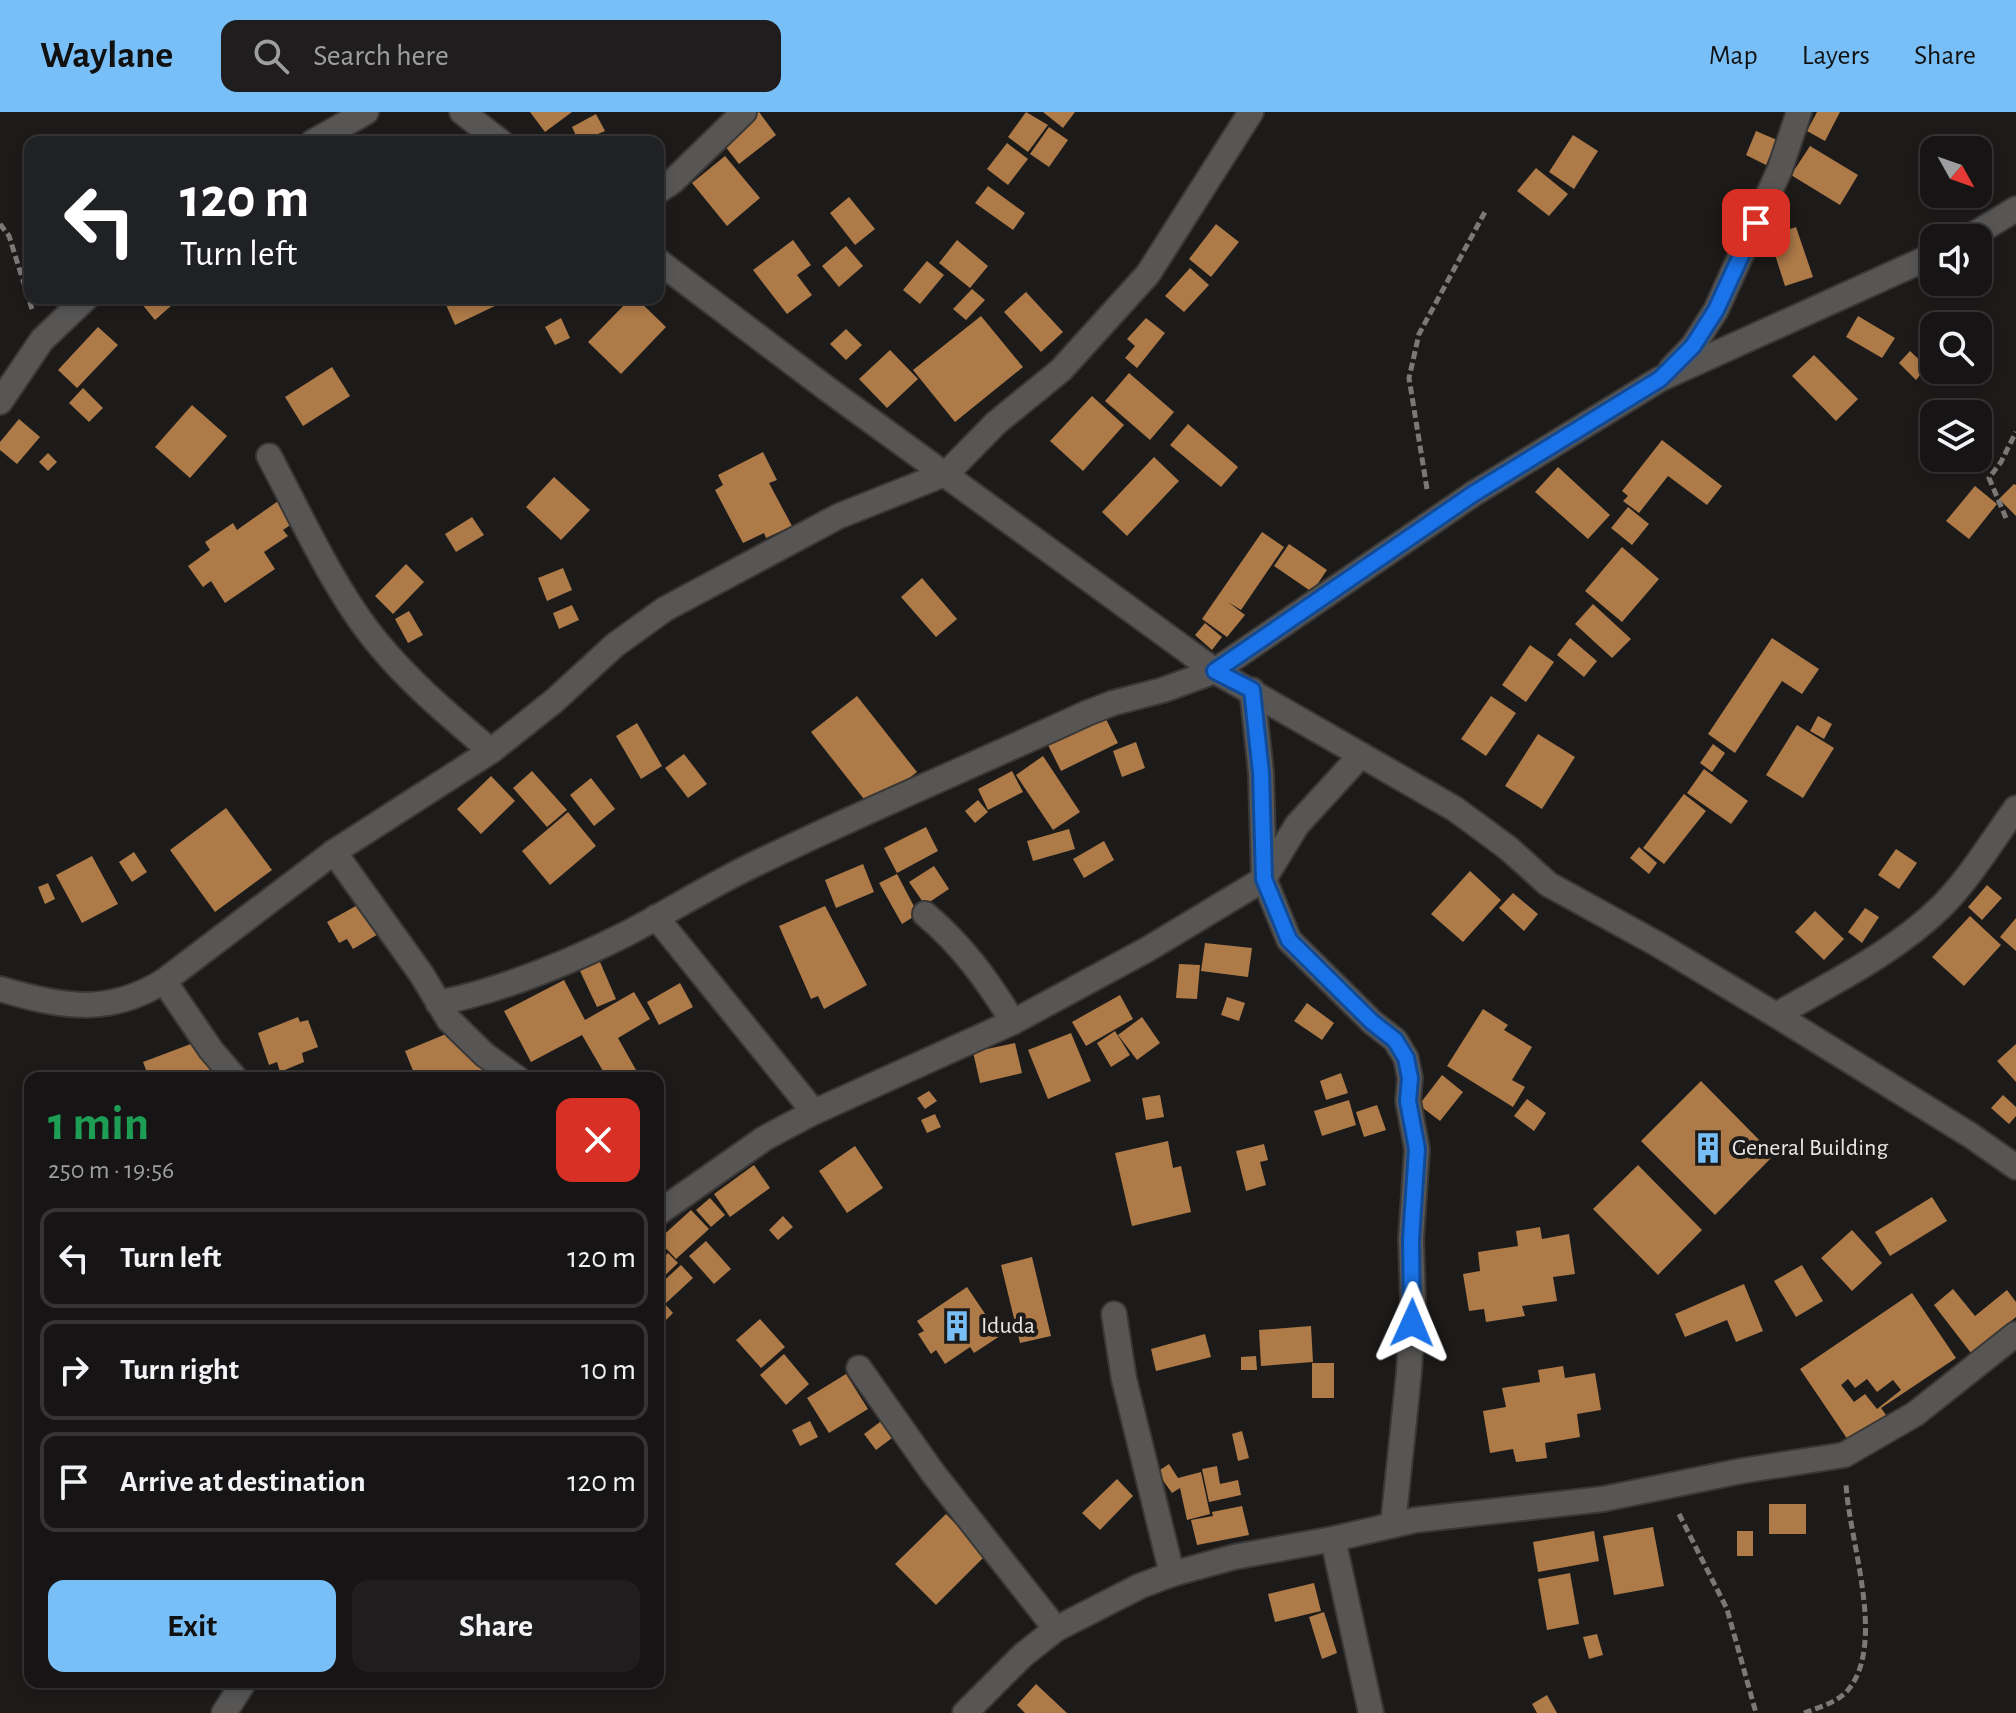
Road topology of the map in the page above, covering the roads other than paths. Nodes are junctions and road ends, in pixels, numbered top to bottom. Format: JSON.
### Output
{"nodes":[{"id":1,"x":462,"y":112,"type":"edge"},
{"id":2,"x":744,"y":112,"type":"edge"},
{"id":3,"x":1251,"y":112,"type":"edge"},
{"id":4,"x":1799,"y":112,"type":"edge"},
{"id":5,"x":367,"y":113,"type":"edge"},
{"id":6,"x":324,"y":136,"type":"edge"},
{"id":7,"x":493,"y":136,"type":"edge"},
{"id":8,"x":664,"y":187,"type":"edge"},
{"id":9,"x":2016,"y":209,"type":"edge"},
{"id":10,"x":1991,"y":224,"type":"edge"},
{"id":11,"x":1920,"y":261,"type":"edge"},
{"id":12,"x":664,"y":266,"type":"edge"},
{"id":13,"x":80,"y":304,"type":"edge"},
{"id":14,"x":1660,"y":379,"type":"junction"},
{"id":15,"x":0,"y":402,"type":"edge"},
{"id":16,"x":269,"y":456,"type":"dead end"},
{"id":17,"x":947,"y":473,"type":"junction"},
{"id":18,"x":1215,"y":671,"type":"junction"},
{"id":19,"x":1252,"y":690,"type":"junction"},
{"id":20,"x":491,"y":751,"type":"junction"},
{"id":21,"x":1361,"y":755,"type":"junction"},
{"id":22,"x":2016,"y":808,"type":"edge"},
{"id":23,"x":334,"y":852,"type":"junction"},
{"id":24,"x":1264,"y":879,"type":"junction"},
{"id":25,"x":925,"y":914,"type":"dead end"},
{"id":26,"x":656,"y":917,"type":"junction"},
{"id":27,"x":164,"y":981,"type":"junction"},
{"id":28,"x":0,"y":989,"type":"edge"},
{"id":29,"x":438,"y":1003,"type":"junction"},
{"id":30,"x":1776,"y":1015,"type":"junction"},
{"id":31,"x":1013,"y":1022,"type":"junction"},
{"id":32,"x":230,"y":1072,"type":"edge"},
{"id":33,"x":499,"y":1072,"type":"edge"},
{"id":34,"x":814,"y":1112,"type":"junction"},
{"id":35,"x":2016,"y":1167,"type":"edge"},
{"id":36,"x":664,"y":1209,"type":"edge"},
{"id":37,"x":1114,"y":1314,"type":"dead end"},
{"id":38,"x":2016,"y":1334,"type":"edge"},
{"id":39,"x":859,"y":1368,"type":"dead end"},
{"id":40,"x":1393,"y":1525,"type":"junction"},
{"id":41,"x":1333,"y":1539,"type":"junction"},
{"id":42,"x":1172,"y":1574,"type":"junction"},
{"id":43,"x":1056,"y":1629,"type":"junction"},
{"id":44,"x":240,"y":1688,"type":"edge"},
{"id":45,"x":224,"y":1713,"type":"edge"},
{"id":46,"x":965,"y":1713,"type":"edge"},
{"id":47,"x":1371,"y":1713,"type":"edge"}],
"edges":[{"from":1,"to":7,"type":"street"},
{"from":2,"to":8,"type":"street"},
{"from":3,"to":17,"type":"street"},
{"from":4,"to":14,"type":"street"},
{"from":5,"to":6,"type":"street"},
{"from":9,"to":10,"type":"street"},
{"from":11,"to":14,"type":"street"},
{"from":12,"to":17,"type":"street"},
{"from":13,"to":15,"type":"street"},
{"from":14,"to":18,"type":"street"},
{"from":16,"to":20,"type":"street"},
{"from":17,"to":18,"type":"street"},
{"from":17,"to":20,"type":"street"},
{"from":18,"to":19,"type":"street"},
{"from":18,"to":26,"type":"street"},
{"from":19,"to":21,"type":"street"},
{"from":19,"to":24,"type":"street"},
{"from":20,"to":23,"type":"street"},
{"from":21,"to":24,"type":"street"},
{"from":21,"to":30,"type":"street"},
{"from":22,"to":30,"type":"street"},
{"from":23,"to":27,"type":"street"},
{"from":23,"to":29,"type":"street"},
{"from":24,"to":31,"type":"street"},
{"from":24,"to":40,"type":"street"},
{"from":25,"to":31,"type":"street"},
{"from":26,"to":29,"type":"street"},
{"from":26,"to":34,"type":"street"},
{"from":27,"to":28,"type":"street"},
{"from":27,"to":32,"type":"street"},
{"from":29,"to":33,"type":"street"},
{"from":30,"to":35,"type":"street"},
{"from":31,"to":34,"type":"street"},
{"from":34,"to":36,"type":"street"},
{"from":37,"to":42,"type":"street"},
{"from":38,"to":40,"type":"street"},
{"from":39,"to":43,"type":"street"},
{"from":40,"to":41,"type":"street"},
{"from":41,"to":42,"type":"street"},
{"from":41,"to":47,"type":"street"},
{"from":42,"to":43,"type":"street"},
{"from":43,"to":46,"type":"street"},
{"from":44,"to":45,"type":"street"}]}
